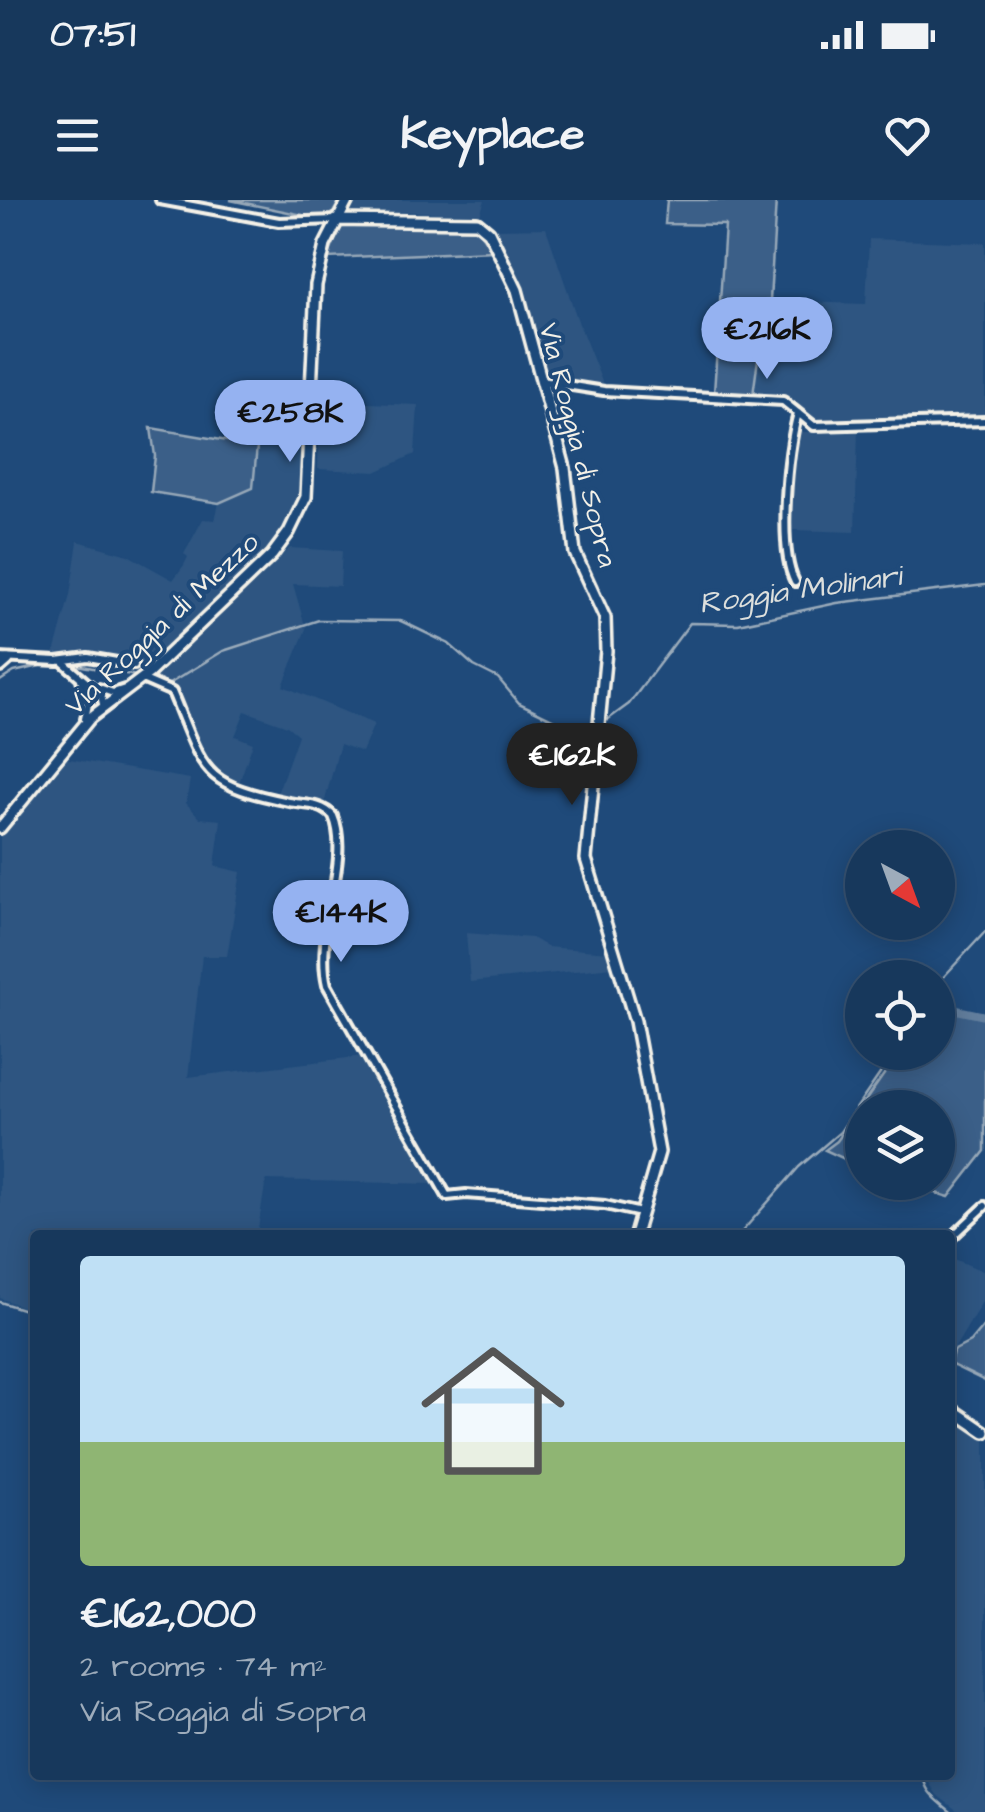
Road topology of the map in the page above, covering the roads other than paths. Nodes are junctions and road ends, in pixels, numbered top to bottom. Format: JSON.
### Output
{"nodes":[{"id":1,"x":160,"y":200,"type":"edge"},
{"id":2,"x":348,"y":200,"type":"edge"},
{"id":3,"x":336,"y":220,"type":"junction"},
{"id":4,"x":539,"y":380,"type":"junction"},
{"id":5,"x":798,"y":413,"type":"junction"},
{"id":6,"x":985,"y":421,"type":"edge"},
{"id":7,"x":794,"y":582,"type":"dead end"},
{"id":8,"x":62,"y":660,"type":"junction"},
{"id":9,"x":3,"y":661,"type":"edge"},
{"id":10,"x":134,"y":665,"type":"dead end"},
{"id":11,"x":81,"y":677,"type":"junction"},
{"id":12,"x":142,"y":679,"type":"junction"},
{"id":13,"x":104,"y":708,"type":"junction"},
{"id":14,"x":81,"y":729,"type":"junction"},
{"id":15,"x":0,"y":828,"type":"edge"},
{"id":16,"x":985,"y":1206,"type":"edge"},
{"id":17,"x":641,"y":1213,"type":"junction"},
{"id":18,"x":636,"y":1230,"type":"edge"},
{"id":19,"x":955,"y":1233,"type":"edge"},
{"id":20,"x":955,"y":1411,"type":"edge"},
{"id":21,"x":985,"y":1432,"type":"edge"}],
"edges":[{"from":1,"to":3,"type":"street"},
{"from":2,"to":3,"type":"street","name":"Via Roggia di Mezzo"},
{"from":3,"to":4,"type":"street","name":"Via Roggia di Sopra"},
{"from":3,"to":12,"type":"street","name":"Via Roggia di Mezzo"},
{"from":4,"to":5,"type":"street"},
{"from":4,"to":17,"type":"street","name":"Via Roggia di Sopra"},
{"from":5,"to":6,"type":"street"},
{"from":5,"to":7,"type":"street"},
{"from":8,"to":9,"type":"street"},
{"from":8,"to":10,"type":"street"},
{"from":8,"to":11,"type":"street"},
{"from":11,"to":12,"type":"street"},
{"from":11,"to":13,"type":"street"},
{"from":11,"to":14,"type":"street"},
{"from":12,"to":13,"type":"street","name":"Via Roggia di Mezzo"},
{"from":12,"to":17,"type":"street"},
{"from":13,"to":14,"type":"street","name":"Via Roggia di Mezzo"},
{"from":14,"to":15,"type":"street","name":"Via Roggia di Mezzo"},
{"from":16,"to":19,"type":"street"},
{"from":17,"to":18,"type":"street","name":"Via Roggia di Sopra"},
{"from":20,"to":21,"type":"street"}]}
